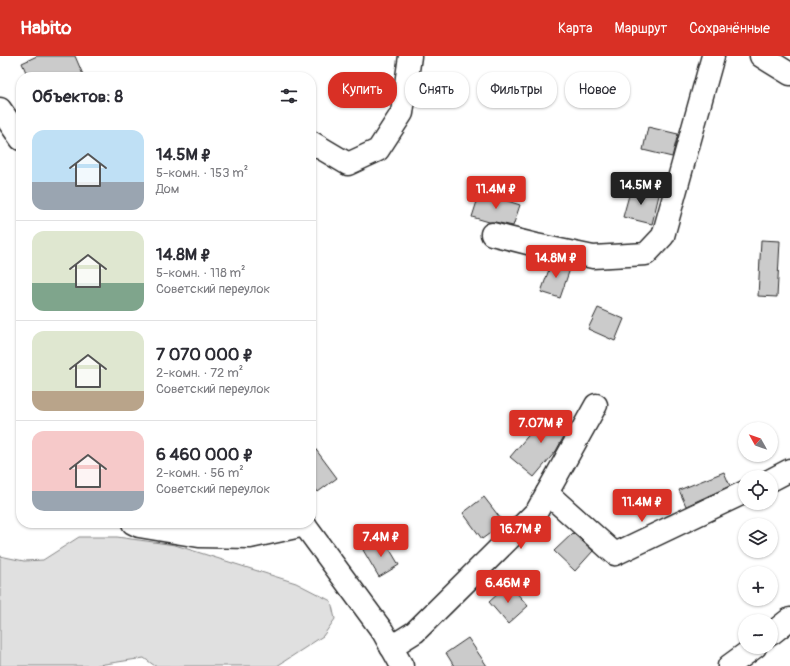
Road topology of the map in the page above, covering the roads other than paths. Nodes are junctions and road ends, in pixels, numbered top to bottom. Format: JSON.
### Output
{"nodes":[{"id":1,"x":410,"y":56,"type":"edge"},
{"id":2,"x":713,"y":56,"type":"edge"},
{"id":3,"x":761,"y":56,"type":"edge"},
{"id":4,"x":790,"y":74,"type":"edge"},
{"id":5,"x":0,"y":109,"type":"edge"},
{"id":6,"x":16,"y":133,"type":"edge"},
{"id":7,"x":316,"y":145,"type":"edge"},
{"id":8,"x":492,"y":234,"type":"dead end"},
{"id":9,"x":596,"y":405,"type":"dead end"},
{"id":10,"x":790,"y":470,"type":"edge"},
{"id":11,"x":778,"y":476,"type":"edge"},
{"id":12,"x":547,"y":493,"type":"junction"},
{"id":13,"x":738,"y":495,"type":"edge"},
{"id":14,"x":151,"y":528,"type":"edge"},
{"id":15,"x":287,"y":528,"type":"edge"},
{"id":16,"x":307,"y":528,"type":"edge"},
{"id":17,"x":790,"y":619,"type":"edge"},
{"id":18,"x":778,"y":628,"type":"edge"},
{"id":19,"x":391,"y":647,"type":"junction"},
{"id":20,"x":745,"y":654,"type":"edge"},
{"id":21,"x":402,"y":666,"type":"edge"},
{"id":22,"x":729,"y":666,"type":"edge"}],
"edges":[{"from":1,"to":7,"type":"street"},
{"from":2,"to":8,"type":"street"},
{"from":3,"to":4,"type":"street"},
{"from":5,"to":6,"type":"street"},
{"from":9,"to":12,"type":"street"},
{"from":10,"to":11,"type":"street"},
{"from":12,"to":13,"type":"street"},
{"from":12,"to":19,"type":"street"},
{"from":14,"to":15,"type":"street"},
{"from":16,"to":19,"type":"street"},
{"from":17,"to":18,"type":"street"},
{"from":19,"to":21,"type":"street"},
{"from":20,"to":22,"type":"street"}]}
